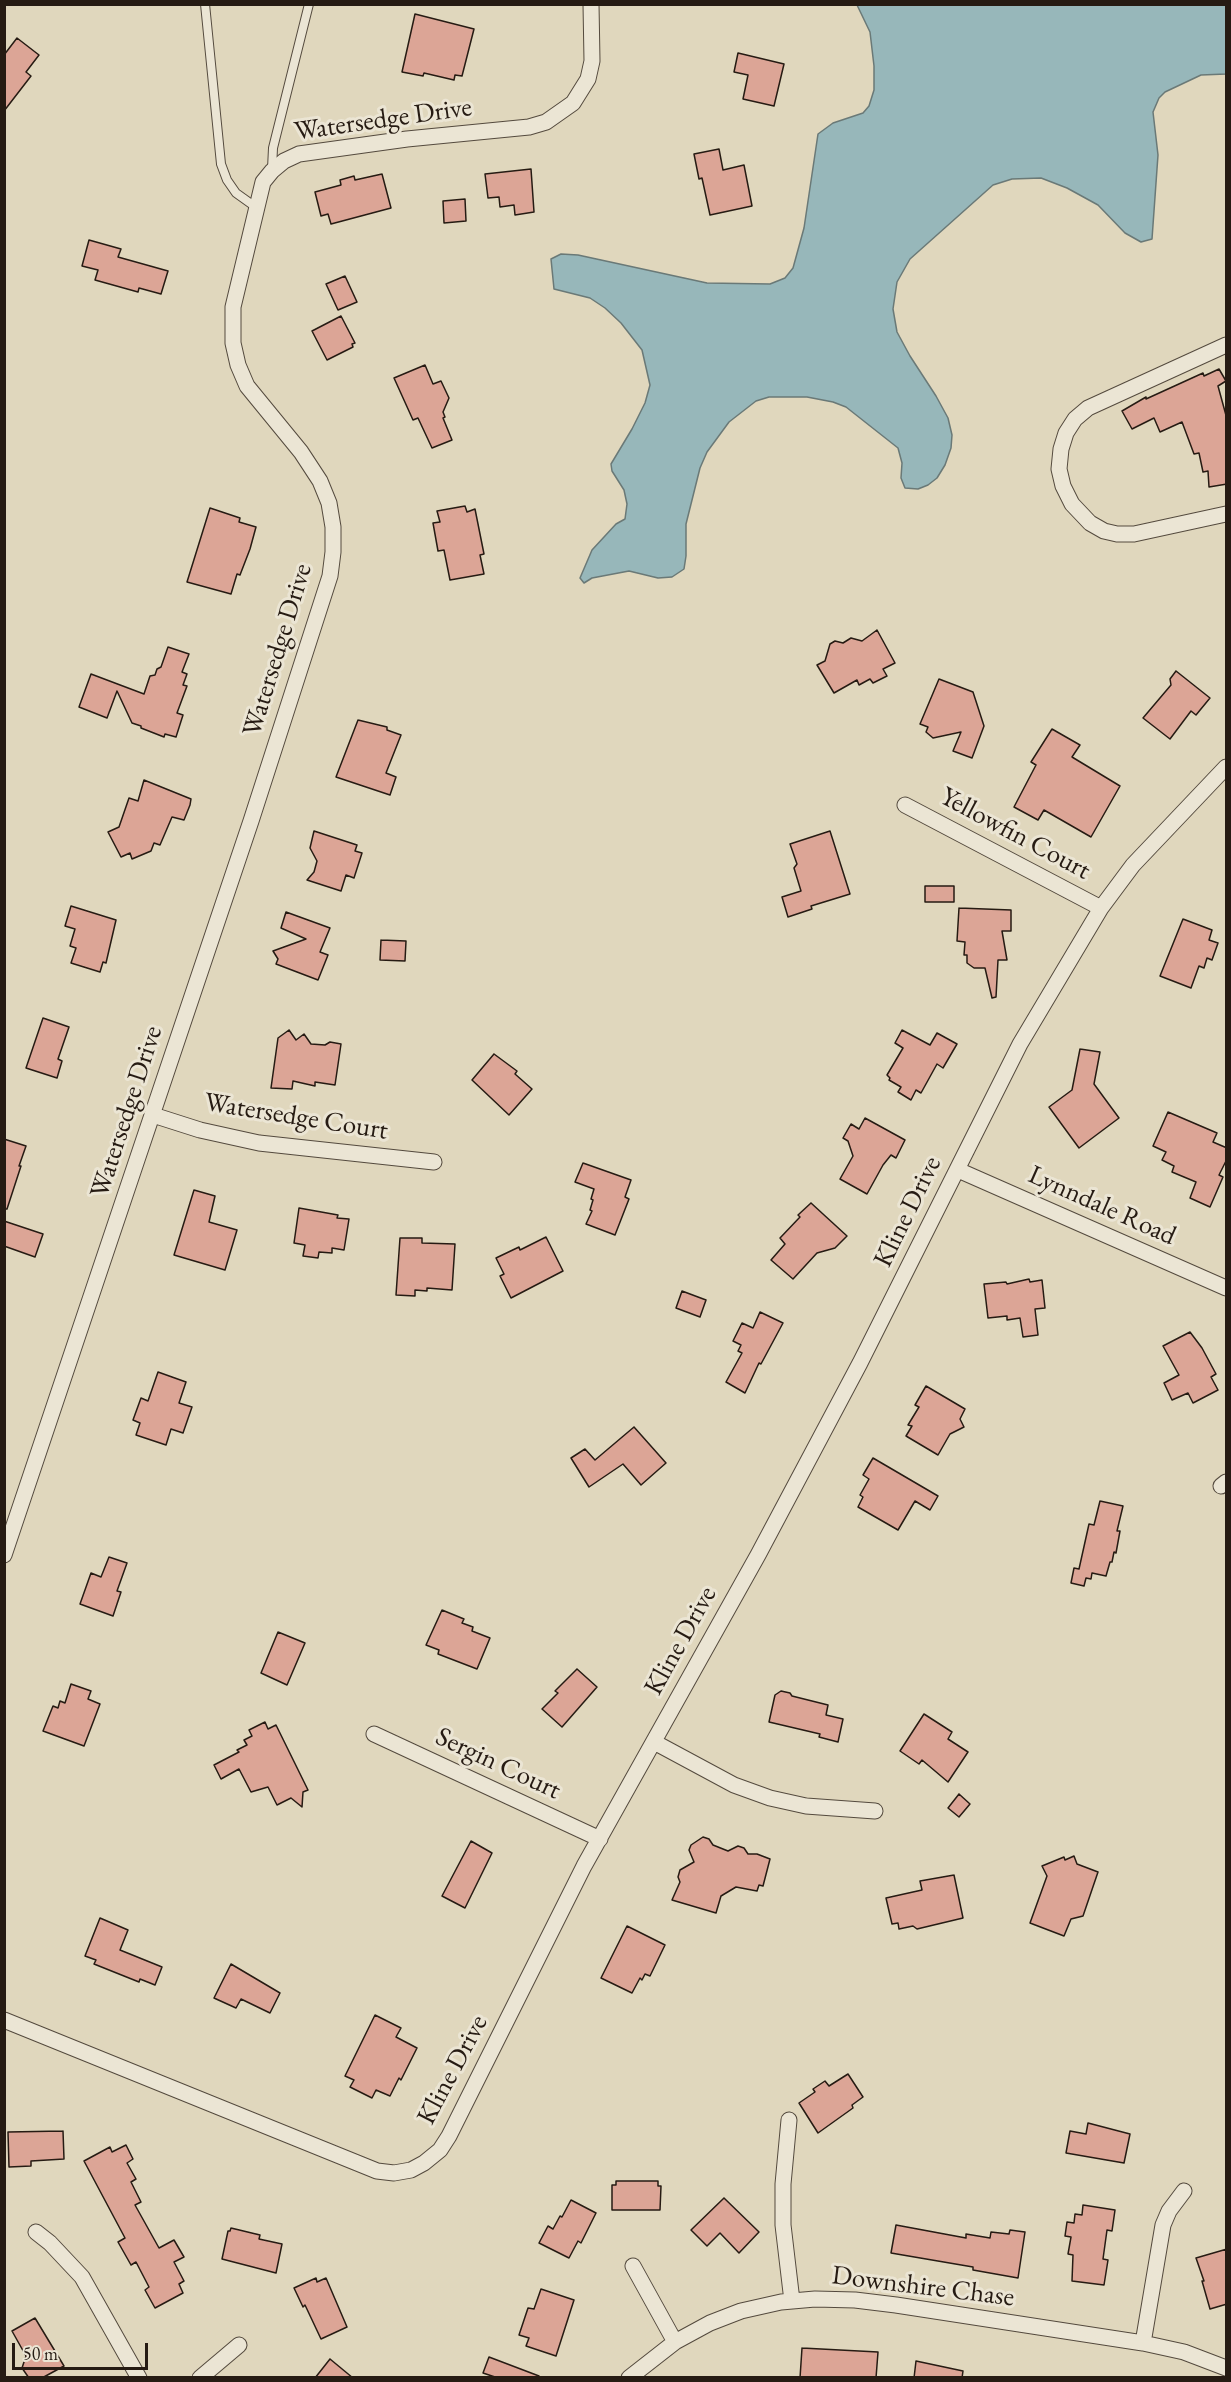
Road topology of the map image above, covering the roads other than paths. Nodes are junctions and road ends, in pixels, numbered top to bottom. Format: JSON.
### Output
{"nodes":[{"id":1,"x":205,"y":4,"type":"edge"},
{"id":2,"x":309,"y":4,"type":"edge"},
{"id":3,"x":591,"y":4,"type":"edge"},
{"id":4,"x":272,"y":171,"type":"junction"},
{"id":5,"x":257,"y":208,"type":"junction"},
{"id":6,"x":1227,"y":345,"type":"edge"},
{"id":7,"x":1227,"y":514,"type":"edge"},
{"id":8,"x":1227,"y":767,"type":"edge"},
{"id":9,"x":905,"y":805,"type":"dead end"},
{"id":10,"x":1101,"y":908,"type":"junction"},
{"id":11,"x":153,"y":1114,"type":"junction"},
{"id":12,"x":434,"y":1162,"type":"dead end"},
{"id":13,"x":958,"y":1170,"type":"junction"},
{"id":14,"x":1227,"y":1288,"type":"edge"},
{"id":15,"x":4,"y":1555,"type":"edge"},
{"id":16,"x":374,"y":1734,"type":"dead end"},
{"id":17,"x":654,"y":1742,"type":"junction"},
{"id":18,"x":875,"y":1811,"type":"dead end"},
{"id":19,"x":600,"y":1839,"type":"junction"},
{"id":20,"x":4,"y":2020,"type":"edge"},
{"id":21,"x":789,"y":2120,"type":"dead end"},
{"id":22,"x":1184,"y":2191,"type":"dead end"},
{"id":23,"x":36,"y":2232,"type":"dead end"},
{"id":24,"x":633,"y":2266,"type":"dead end"},
{"id":25,"x":792,"y":2301,"type":"junction"},
{"id":26,"x":675,"y":2342,"type":"junction"},
{"id":27,"x":1143,"y":2343,"type":"junction"},
{"id":28,"x":239,"y":2345,"type":"dead end"},
{"id":29,"x":1227,"y":2368,"type":"edge"},
{"id":30,"x":139,"y":2378,"type":"edge"},
{"id":31,"x":200,"y":2378,"type":"edge"},
{"id":32,"x":629,"y":2378,"type":"edge"}],
"edges":[{"from":1,"to":5,"type":"lane"},
{"from":2,"to":4,"type":"lane"},
{"from":3,"to":4,"type":"street","name":"Watersedge Drive"},
{"from":4,"to":5,"type":"street","name":"Watersedge Drive"},
{"from":5,"to":11,"type":"street","name":"Watersedge Drive"},
{"from":6,"to":7,"type":"street"},
{"from":8,"to":10,"type":"street","name":"Kline Drive"},
{"from":9,"to":10,"type":"street","name":"Yellowfin Court"},
{"from":10,"to":13,"type":"street","name":"Kline Drive"},
{"from":11,"to":12,"type":"street","name":"Watersedge Court"},
{"from":11,"to":15,"type":"street","name":"Watersedge Drive"},
{"from":13,"to":14,"type":"street","name":"Lynndale Road"},
{"from":13,"to":17,"type":"street","name":"Kline Drive"},
{"from":16,"to":19,"type":"street","name":"Sergin Court"},
{"from":17,"to":18,"type":"street"},
{"from":17,"to":19,"type":"street","name":"Kline Drive"},
{"from":19,"to":20,"type":"street","name":"Kline Drive"},
{"from":21,"to":25,"type":"street"},
{"from":22,"to":27,"type":"street"},
{"from":23,"to":30,"type":"street"},
{"from":24,"to":26,"type":"street"},
{"from":25,"to":26,"type":"street","name":"Downshire Chase"},
{"from":25,"to":27,"type":"street","name":"Downshire Chase"},
{"from":26,"to":32,"type":"street","name":"Downshire Chase"},
{"from":27,"to":29,"type":"street","name":"Downshire Chase"},
{"from":28,"to":31,"type":"street"}]}
